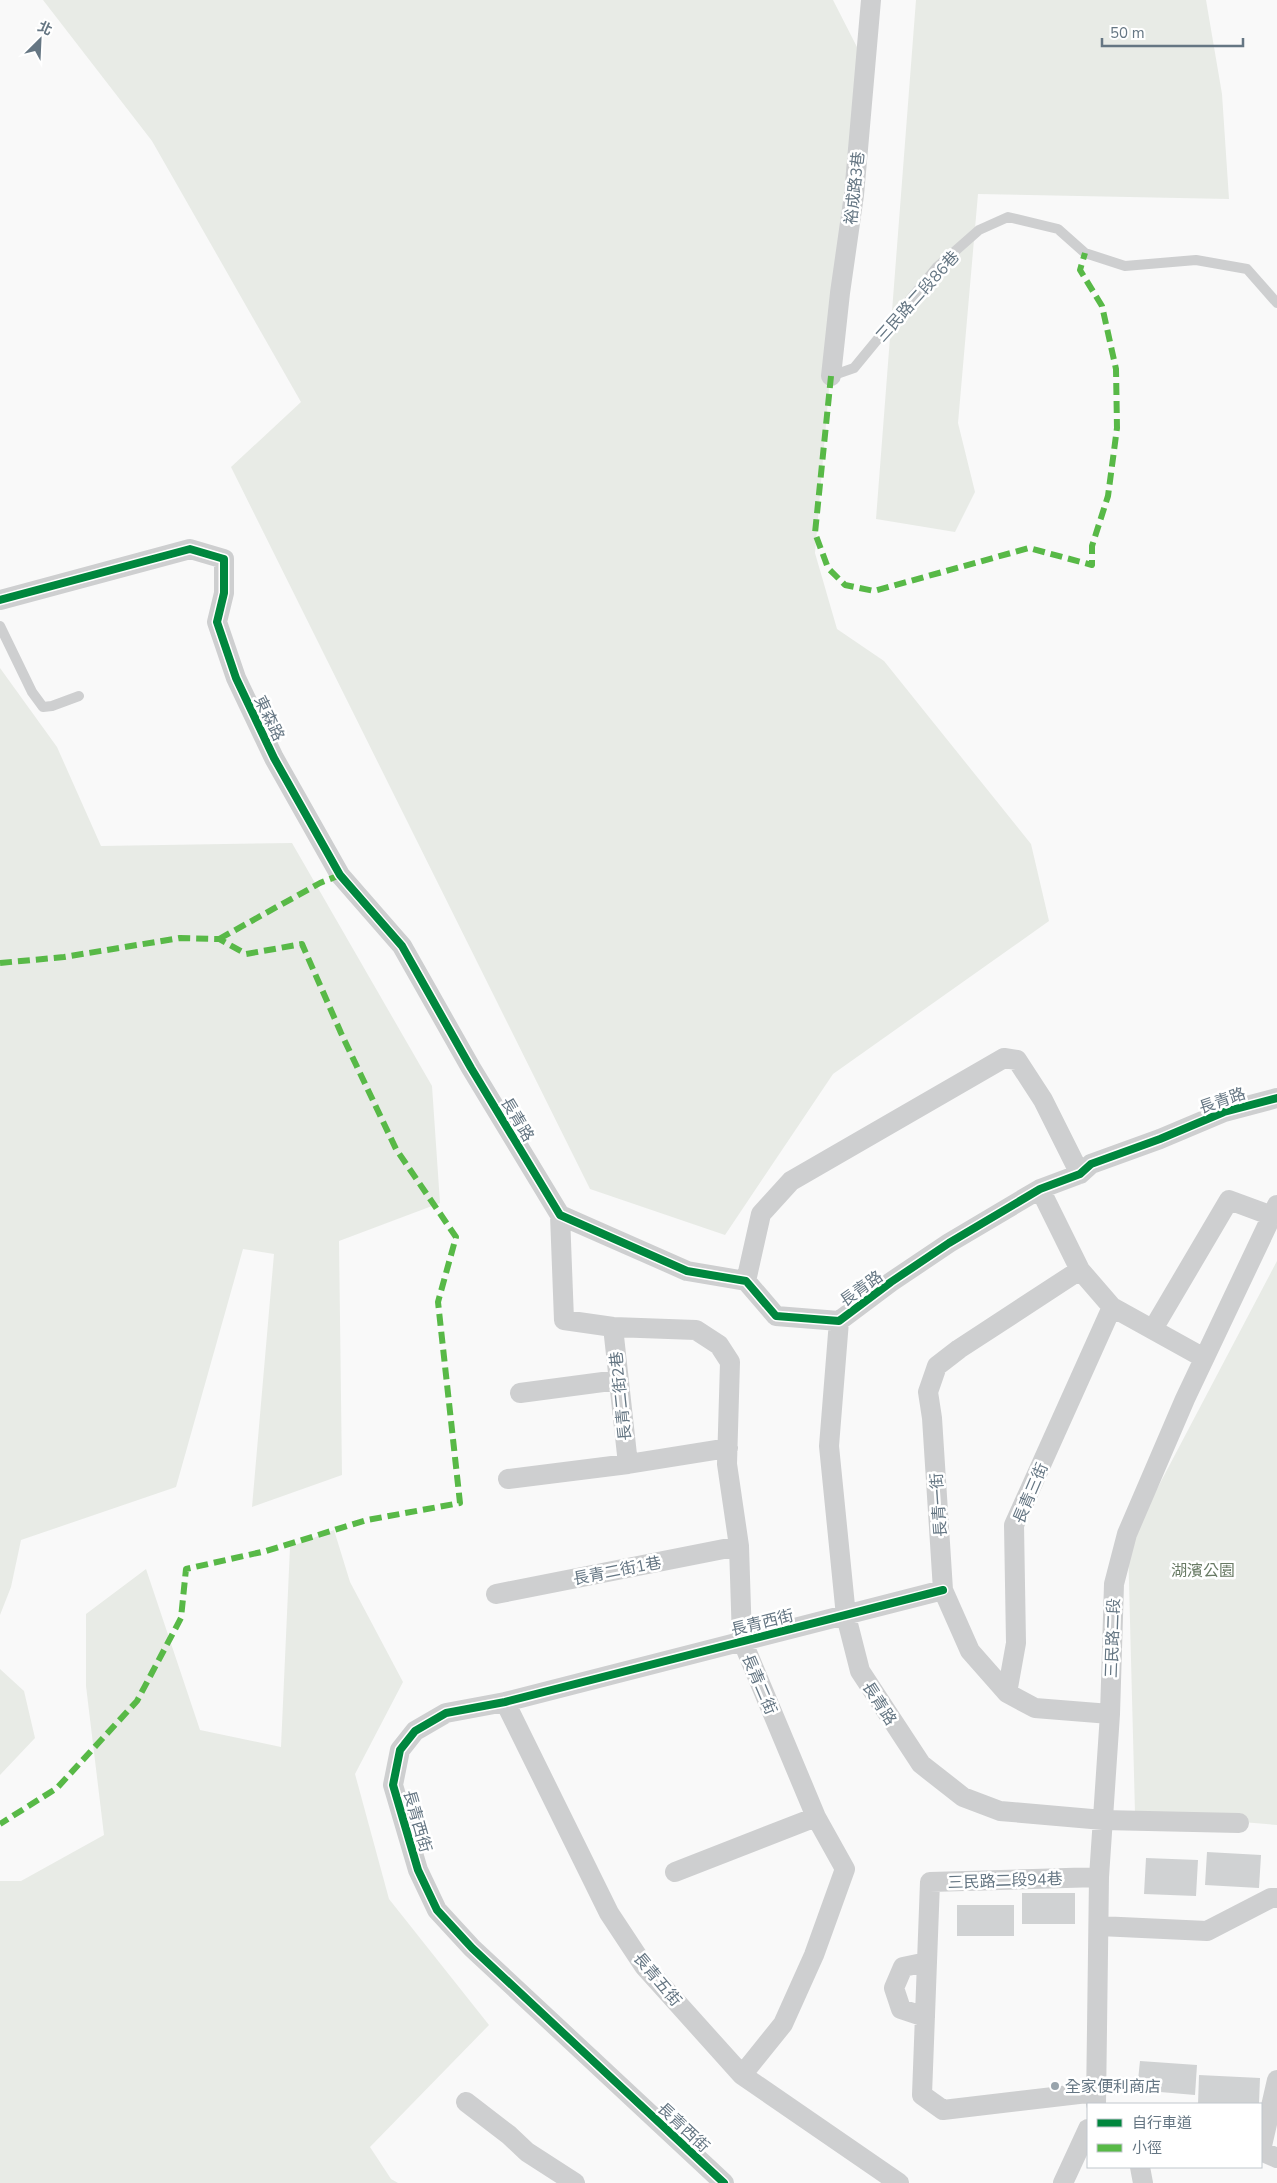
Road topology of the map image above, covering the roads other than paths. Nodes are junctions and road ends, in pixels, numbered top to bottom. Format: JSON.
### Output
{"nodes":[{"id":1,"x":871,"y":0,"type":"edge"},
{"id":2,"x":1277,"y":303,"type":"edge"},
{"id":3,"x":831,"y":376,"type":"joint"},
{"id":4,"x":0,"y":600,"type":"edge"},
{"id":5,"x":0,"y":626,"type":"edge"},
{"id":6,"x":79,"y":696,"type":"dead end"},
{"id":7,"x":471,"y":1068,"type":"joint"},
{"id":8,"x":1277,"y":1098,"type":"edge"},
{"id":9,"x":1080,"y":1174,"type":"junction"},
{"id":10,"x":1040,"y":1190,"type":"junction"},
{"id":11,"x":1274,"y":1210,"type":"edge"},
{"id":12,"x":560,"y":1215,"type":"junction"},
{"id":13,"x":1080,"y":1270,"type":"junction"},
{"id":14,"x":746,"y":1281,"type":"junction"},
{"id":15,"x":1112,"y":1307,"type":"junction"},
{"id":16,"x":839,"y":1321,"type":"junction"},
{"id":17,"x":613,"y":1327,"type":"junction"},
{"id":18,"x":1153,"y":1329,"type":"junction"},
{"id":19,"x":1204,"y":1358,"type":"junction"},
{"id":20,"x":618,"y":1380,"type":"junction"},
{"id":21,"x":520,"y":1393,"type":"dead end"},
{"id":22,"x":728,"y":1448,"type":"junction"},
{"id":23,"x":628,"y":1464,"type":"junction"},
{"id":24,"x":508,"y":1480,"type":"dead end"},
{"id":25,"x":739,"y":1546,"type":"junction"},
{"id":26,"x":944,"y":1590,"type":"junction"},
{"id":27,"x":496,"y":1594,"type":"dead end"},
{"id":28,"x":846,"y":1616,"type":"junction"},
{"id":29,"x":742,"y":1640,"type":"junction"},
{"id":30,"x":1007,"y":1693,"type":"junction"},
{"id":31,"x":505,"y":1702,"type":"junction"},
{"id":32,"x":1110,"y":1714,"type":"junction"},
{"id":33,"x":816,"y":1817,"type":"junction"},
{"id":34,"x":1103,"y":1820,"type":"junction"},
{"id":35,"x":1239,"y":1823,"type":"dead end"},
{"id":36,"x":674,"y":1872,"type":"dead end"},
{"id":37,"x":1099,"y":1878,"type":"junction"},
{"id":38,"x":1277,"y":1898,"type":"edge"},
{"id":39,"x":1099,"y":1926,"type":"junction"},
{"id":40,"x":927,"y":1962,"type":"junction"},
{"id":41,"x":925,"y":2017,"type":"junction"},
{"id":42,"x":742,"y":2075,"type":"junction"},
{"id":43,"x":1277,"y":2080,"type":"edge"},
{"id":44,"x":1096,"y":2098,"type":"edge"},
{"id":45,"x":466,"y":2102,"type":"dead end"},
{"id":46,"x":1087,"y":2132,"type":"edge"},
{"id":47,"x":1262,"y":2146,"type":"edge"},
{"id":48,"x":1262,"y":2150,"type":"edge"},
{"id":49,"x":1277,"y":2158,"type":"edge"},
{"id":50,"x":1140,"y":2168,"type":"edge"},
{"id":51,"x":576,"y":2183,"type":"edge"},
{"id":52,"x":724,"y":2183,"type":"edge"},
{"id":53,"x":898,"y":2183,"type":"edge"},
{"id":54,"x":1063,"y":2183,"type":"edge"},
{"id":55,"x":1143,"y":2183,"type":"edge"}],
"edges":[{"from":1,"to":3,"type":"street","name":"裕成路3巷"},
{"from":2,"to":3,"type":"lane","name":"三民路二段86巷"},
{"from":4,"to":7,"type":"street","name":"東森路"},
{"from":5,"to":6,"type":"lane"},
{"from":7,"to":12,"type":"street","name":"長青路"},
{"from":8,"to":9,"type":"street","name":"長青路"},
{"from":9,"to":10,"type":"street","name":"長青路"},
{"from":9,"to":14,"type":"street"},
{"from":10,"to":13,"type":"street"},
{"from":10,"to":16,"type":"street","name":"長青路"},
{"from":11,"to":18,"type":"street"},
{"from":11,"to":19,"type":"street","name":"三民路二段"},
{"from":12,"to":14,"type":"street"},
{"from":12,"to":17,"type":"street"},
{"from":13,"to":15,"type":"street"},
{"from":13,"to":26,"type":"street","name":"長青一街"},
{"from":14,"to":16,"type":"street","name":"長青路"},
{"from":15,"to":18,"type":"street"},
{"from":15,"to":30,"type":"street","name":"長青三街"},
{"from":16,"to":28,"type":"street","name":"長青路"},
{"from":17,"to":20,"type":"street","name":"長青二街2巷"},
{"from":17,"to":22,"type":"street","name":"長青二街"},
{"from":18,"to":19,"type":"street"},
{"from":19,"to":32,"type":"street","name":"三民路二段"},
{"from":20,"to":21,"type":"street"},
{"from":20,"to":23,"type":"street","name":"長青二街2巷"},
{"from":22,"to":23,"type":"street","name":"長青二街2巷"},
{"from":22,"to":25,"type":"street","name":"長青二街"},
{"from":23,"to":24,"type":"street","name":"長青二街2巷"},
{"from":25,"to":27,"type":"street","name":"長青二街1巷"},
{"from":25,"to":29,"type":"street","name":"長青二街"},
{"from":26,"to":28,"type":"street","name":"長青西街"},
{"from":26,"to":30,"type":"street","name":"長青一街"},
{"from":28,"to":29,"type":"street","name":"長青西街"},
{"from":28,"to":34,"type":"street","name":"長青路"},
{"from":29,"to":31,"type":"street","name":"長青西街"},
{"from":29,"to":33,"type":"street","name":"長青二街"},
{"from":30,"to":32,"type":"street","name":"長青一街"},
{"from":31,"to":42,"type":"street","name":"長青五街"},
{"from":31,"to":52,"type":"street","name":"長青西街"},
{"from":32,"to":34,"type":"street","name":"三民路二段"},
{"from":33,"to":36,"type":"street"},
{"from":33,"to":42,"type":"street","name":"長青二街"},
{"from":34,"to":35,"type":"street","name":"長青路"},
{"from":34,"to":37,"type":"street","name":"三民路二段"},
{"from":37,"to":39,"type":"street","name":"三民路二段"},
{"from":37,"to":40,"type":"street","name":"三民路二段94巷"},
{"from":38,"to":39,"type":"street"},
{"from":39,"to":44,"type":"street","name":"三民路二段"},
{"from":40,"to":41,"type":"street","name":"三民路二段94巷"},
{"from":40,"to":41,"type":"street"},
{"from":41,"to":44,"type":"street","name":"三民路二段94巷"},
{"from":42,"to":53,"type":"street","name":"長青五街"},
{"from":43,"to":47,"type":"street"},
{"from":45,"to":51,"type":"street"},
{"from":46,"to":54,"type":"street"},
{"from":48,"to":49,"type":"street"},
{"from":50,"to":55,"type":"street"}]}
